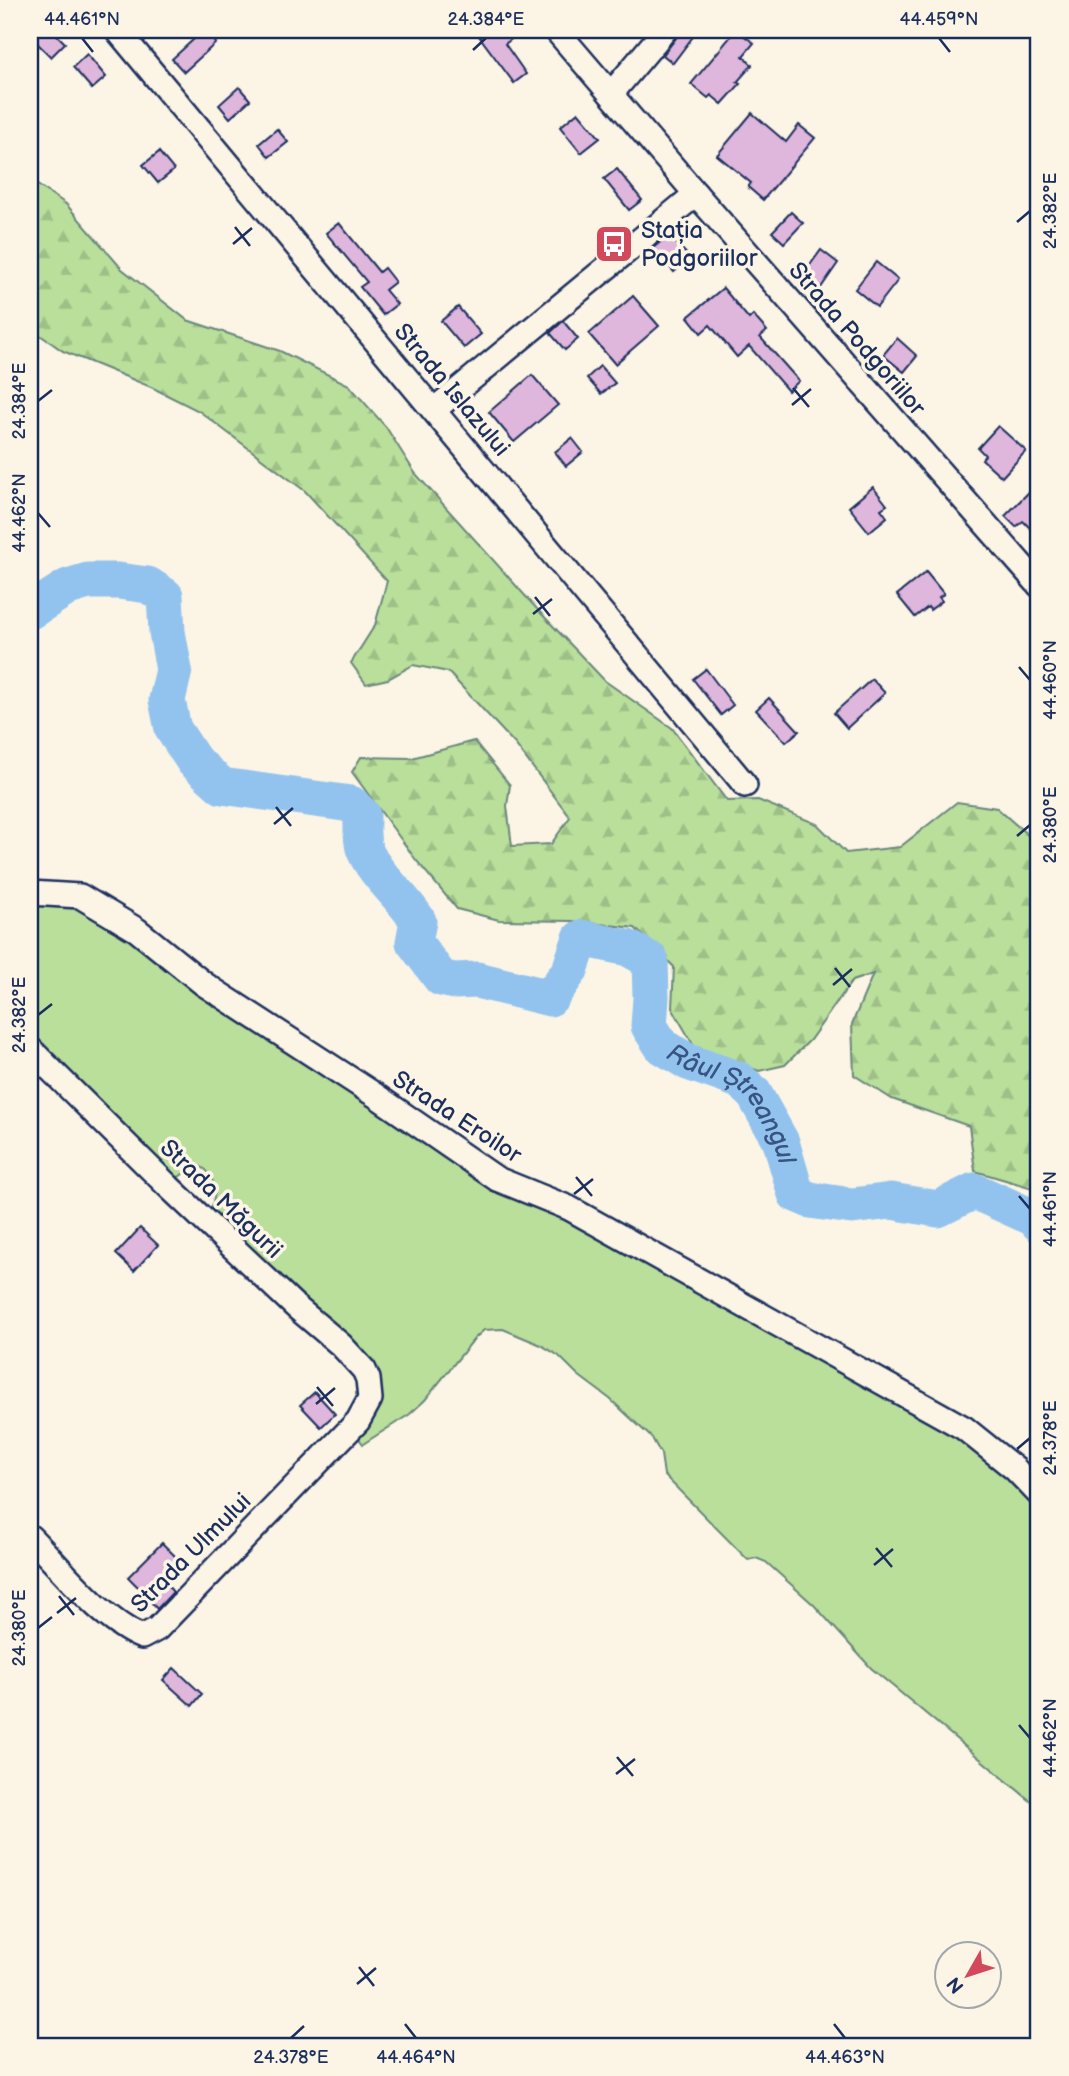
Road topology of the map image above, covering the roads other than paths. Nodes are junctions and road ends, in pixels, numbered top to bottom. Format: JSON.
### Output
{"nodes":[{"id":1,"x":117,"y":30,"type":"edge"},
{"id":2,"x":556,"y":30,"type":"edge"},
{"id":3,"x":665,"y":30,"type":"edge"},
{"id":4,"x":611,"y":94,"type":"junction"},
{"id":5,"x":696,"y":194,"type":"junction"},
{"id":6,"x":435,"y":409,"type":"junction"},
{"id":7,"x":1039,"y":585,"type":"edge"},
{"id":8,"x":745,"y":785,"type":"dead end"},
{"id":9,"x":30,"y":893,"type":"edge"},
{"id":10,"x":30,"y":1049,"type":"edge"},
{"id":11,"x":369,"y":1389,"type":"joint"},
{"id":12,"x":1039,"y":1494,"type":"edge"},
{"id":13,"x":30,"y":1536,"type":"edge"}],
"edges":[{"from":1,"to":6,"type":"street","name":"Strada Islazului"},
{"from":2,"to":4,"type":"street","name":"Strada Podgoriilor"},
{"from":3,"to":4,"type":"street"},
{"from":4,"to":5,"type":"street","name":"Strada Podgoriilor"},
{"from":5,"to":6,"type":"street"},
{"from":5,"to":7,"type":"street","name":"Strada Podgoriilor"},
{"from":6,"to":8,"type":"street","name":"Strada Islazului"},
{"from":9,"to":12,"type":"street","name":"Strada Eroilor"},
{"from":10,"to":11,"type":"street","name":"Strada Măgurii"},
{"from":11,"to":13,"type":"street","name":"Strada Ulmului"}]}
